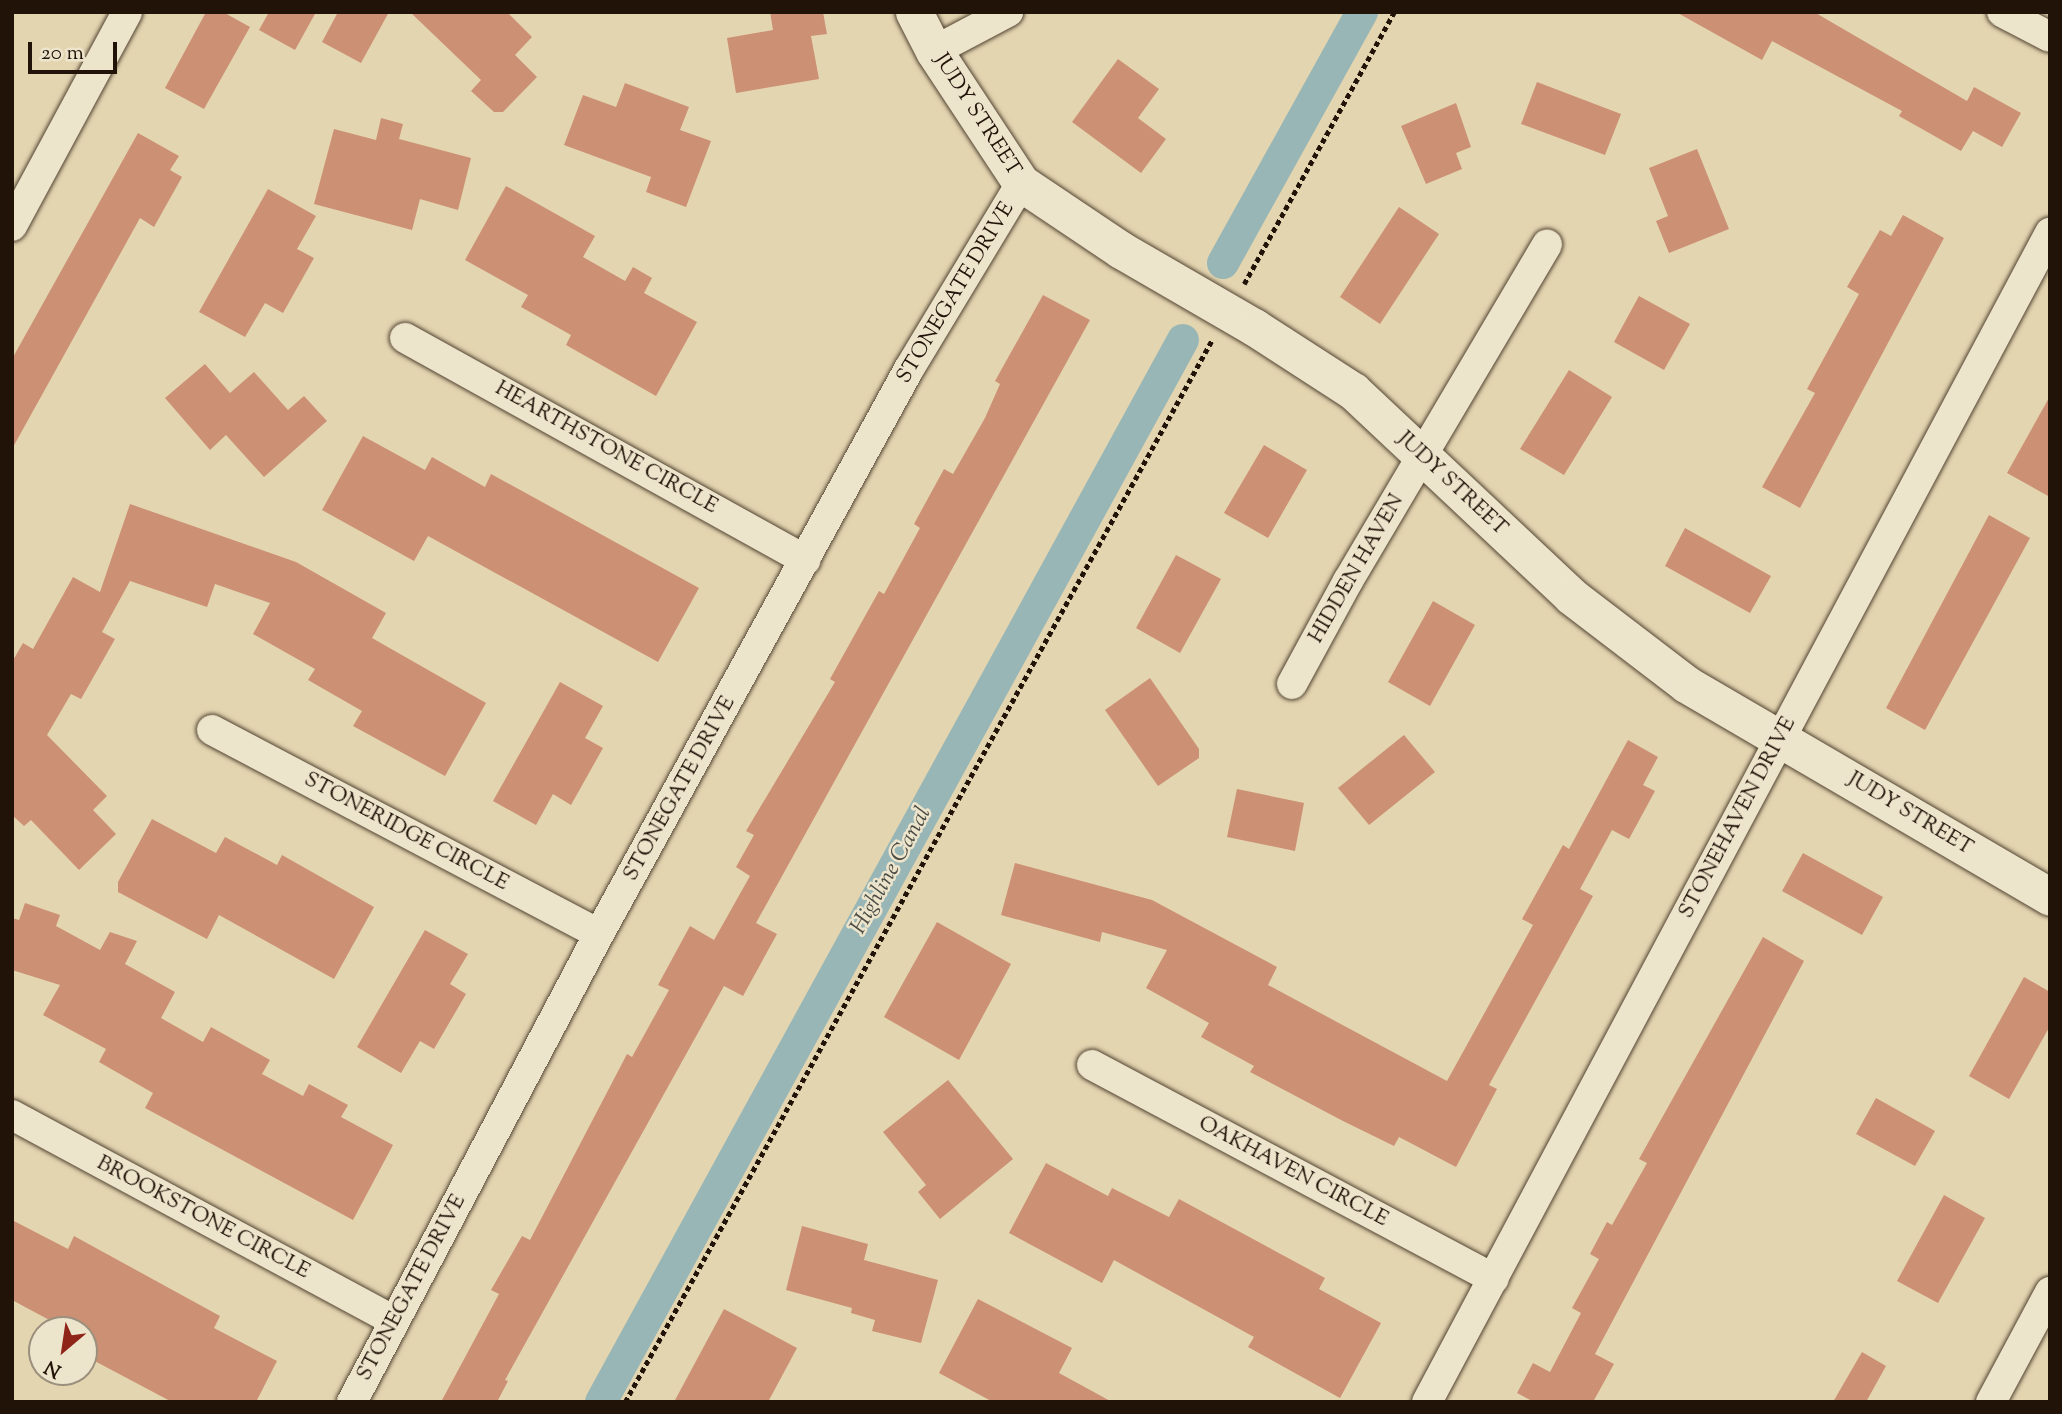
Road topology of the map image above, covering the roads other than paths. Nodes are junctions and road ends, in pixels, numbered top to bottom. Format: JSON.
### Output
{"nodes":[{"id":1,"x":127,"y":12,"type":"edge"},
{"id":2,"x":914,"y":12,"type":"edge"},
{"id":3,"x":1008,"y":12,"type":"edge"},
{"id":4,"x":2002,"y":12,"type":"edge"},
{"id":5,"x":2050,"y":37,"type":"edge"},
{"id":6,"x":934,"y":51,"type":"junction"},
{"id":7,"x":1021,"y":183,"type":"junction"},
{"id":8,"x":12,"y":226,"type":"edge"},
{"id":9,"x":2050,"y":233,"type":"edge"},
{"id":10,"x":1547,"y":244,"type":"dead end"},
{"id":11,"x":405,"y":338,"type":"dead end"},
{"id":12,"x":1422,"y":454,"type":"junction"},
{"id":13,"x":806,"y":560,"type":"junction"},
{"id":14,"x":1292,"y":684,"type":"dead end"},
{"id":15,"x":212,"y":730,"type":"dead end"},
{"id":16,"x":1780,"y":738,"type":"junction"},
{"id":17,"x":2050,"y":897,"type":"edge"},
{"id":18,"x":599,"y":934,"type":"junction"},
{"id":19,"x":1092,"y":1065,"type":"dead end"},
{"id":20,"x":12,"y":1115,"type":"edge"},
{"id":21,"x":1494,"y":1279,"type":"junction"},
{"id":22,"x":2050,"y":1292,"type":"edge"},
{"id":23,"x":394,"y":1321,"type":"junction"},
{"id":24,"x":352,"y":1402,"type":"edge"},
{"id":25,"x":1427,"y":1402,"type":"edge"},
{"id":26,"x":1991,"y":1402,"type":"edge"}],
"edges":[{"from":1,"to":8,"type":"street"},
{"from":2,"to":6,"type":"street","name":"JUDY STREET"},
{"from":3,"to":6,"type":"street"},
{"from":4,"to":5,"type":"street"},
{"from":6,"to":7,"type":"street","name":"JUDY STREET"},
{"from":7,"to":12,"type":"street","name":"JUDY STREET"},
{"from":7,"to":13,"type":"street","name":"STONEGATE DRIVE"},
{"from":9,"to":16,"type":"street","name":"STONEHAVEN DRIVE"},
{"from":10,"to":12,"type":"street","name":"HIDDEN HAVEN"},
{"from":11,"to":13,"type":"street","name":"HEARTHSTONE CIRCLE"},
{"from":12,"to":14,"type":"street","name":"HIDDEN HAVEN"},
{"from":12,"to":16,"type":"street","name":"JUDY STREET"},
{"from":13,"to":18,"type":"street","name":"STONEGATE DRIVE"},
{"from":15,"to":18,"type":"street","name":"STONERIDGE CIRCLE"},
{"from":16,"to":17,"type":"street","name":"JUDY STREET"},
{"from":16,"to":21,"type":"street","name":"STONEHAVEN DRIVE"},
{"from":18,"to":23,"type":"street","name":"STONEGATE DRIVE"},
{"from":19,"to":21,"type":"street","name":"OAKHAVEN CIRCLE"},
{"from":20,"to":23,"type":"street","name":"BROOKSTONE CIRCLE"},
{"from":21,"to":25,"type":"street","name":"STONEHAVEN DRIVE"},
{"from":22,"to":26,"type":"street"},
{"from":23,"to":24,"type":"street","name":"STONEGATE DRIVE"}]}
